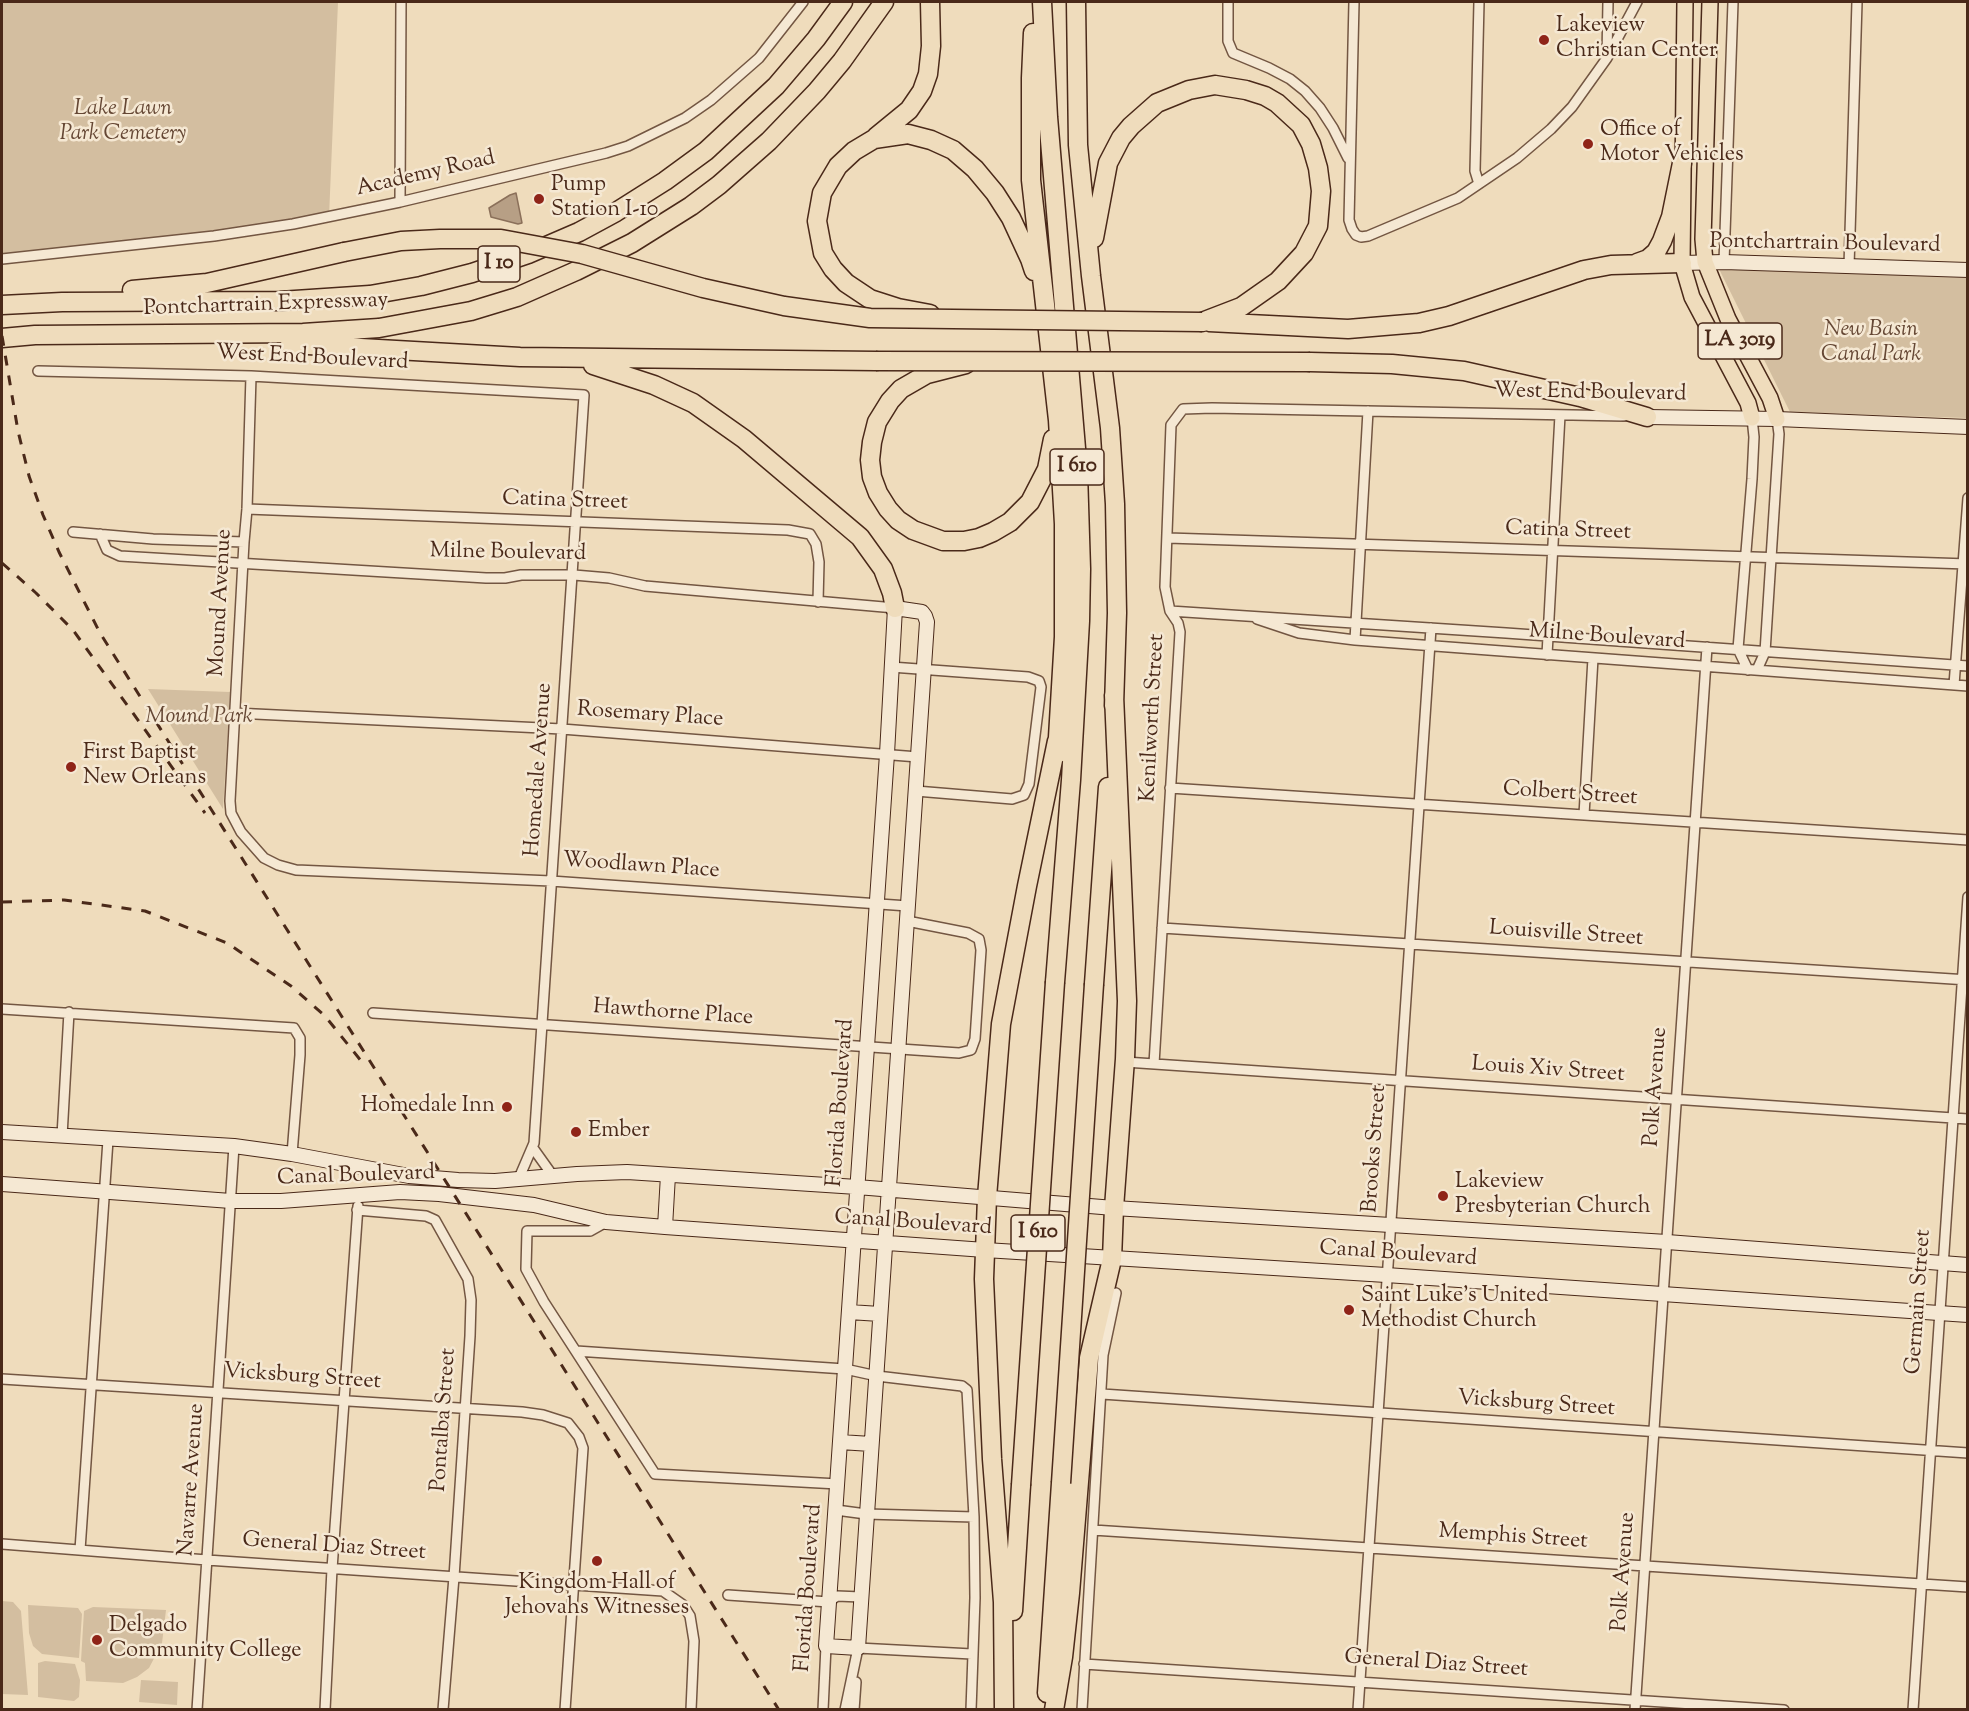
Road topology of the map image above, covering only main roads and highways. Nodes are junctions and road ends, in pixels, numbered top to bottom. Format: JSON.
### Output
{"nodes":[{"id":1,"x":843,"y":2,"type":"edge"},
{"id":2,"x":884,"y":2,"type":"edge"},
{"id":3,"x":930,"y":2,"type":"edge"},
{"id":4,"x":1035,"y":2,"type":"edge"},
{"id":5,"x":1042,"y":2,"type":"edge"},
{"id":6,"x":1076,"y":2,"type":"edge"},
{"id":7,"x":1685,"y":2,"type":"edge"},
{"id":8,"x":1710,"y":2,"type":"edge"},
{"id":9,"x":1683,"y":88,"type":"junction"},
{"id":10,"x":1707,"y":89,"type":"junction"},
{"id":11,"x":874,"y":139,"type":"junction"},
{"id":12,"x":1682,"y":163,"type":"junction"},
{"id":13,"x":1705,"y":262,"type":"junction"},
{"id":14,"x":1682,"y":263,"type":"junction"},
{"id":15,"x":1635,"y":264,"type":"junction"},
{"id":16,"x":1968,"y":270,"type":"edge"},
{"id":17,"x":1091,"y":276,"type":"junction"},
{"id":18,"x":1692,"y":297,"type":"junction"},
{"id":19,"x":62,"y":302,"type":"junction"},
{"id":20,"x":2,"y":305,"type":"edge"},
{"id":21,"x":1046,"y":312,"type":"junction"},
{"id":22,"x":958,"y":319,"type":"junction"},
{"id":23,"x":1202,"y":322,"type":"junction"},
{"id":24,"x":99,"y":334,"type":"junction"},
{"id":25,"x":2,"y":338,"type":"edge"},
{"id":26,"x":1746,"y":352,"type":"junction"},
{"id":27,"x":568,"y":358,"type":"junction"},
{"id":28,"x":970,"y":363,"type":"junction"},
{"id":29,"x":1647,"y":417,"type":"joint"},
{"id":30,"x":1752,"y":418,"type":"junction"},
{"id":31,"x":1777,"y":419,"type":"junction"},
{"id":32,"x":1058,"y":420,"type":"junction"},
{"id":33,"x":1968,"y":427,"type":"edge"},
{"id":34,"x":894,"y":608,"type":"junction"},
{"id":35,"x":1114,"y":695,"type":"junction"},
{"id":36,"x":1057,"y":741,"type":"junction"},
{"id":37,"x":1058,"y":933,"type":"junction"},
{"id":38,"x":2,"y":1132,"type":"edge"},
{"id":39,"x":668,"y":1175,"type":"junction"},
{"id":40,"x":2,"y":1184,"type":"edge"},
{"id":41,"x":856,"y":1187,"type":"junction"},
{"id":42,"x":889,"y":1190,"type":"junction"},
{"id":43,"x":987,"y":1197,"type":"junction"},
{"id":44,"x":1114,"y":1208,"type":"junction"},
{"id":45,"x":665,"y":1227,"type":"junction"},
{"id":46,"x":854,"y":1240,"type":"junction"},
{"id":47,"x":884,"y":1242,"type":"junction"},
{"id":48,"x":985,"y":1251,"type":"junction"},
{"id":49,"x":1112,"y":1259,"type":"junction"},
{"id":50,"x":1968,"y":1265,"type":"edge"},
{"id":51,"x":849,"y":1312,"type":"junction"},
{"id":52,"x":880,"y":1314,"type":"junction"},
{"id":53,"x":1968,"y":1315,"type":"edge"},
{"id":54,"x":840,"y":1442,"type":"junction"},
{"id":55,"x":872,"y":1444,"type":"junction"},
{"id":56,"x":1004,"y":1710,"type":"edge"},
{"id":57,"x":1008,"y":1710,"type":"edge"},
{"id":58,"x":1046,"y":1710,"type":"edge"},
{"id":59,"x":1054,"y":1710,"type":"edge"}],
"edges":[{"from":1,"to":19,"type":"highway","name":"Pontchartrain Expressway","number":"I 10"},
{"from":2,"to":24,"type":"highway","name":"Pontchartrain Expressway","number":"I 10"},
{"from":3,"to":11,"type":"highway"},
{"from":4,"to":21,"type":"highway"},
{"from":5,"to":37,"type":"highway","number":"I 610"},
{"from":6,"to":17,"type":"highway","number":"I 610"},
{"from":7,"to":9,"type":"main road","number":"LA 3019"},
{"from":8,"to":10,"type":"main road","number":"LA 3019"},
{"from":9,"to":10,"type":"main road"},
{"from":9,"to":12,"type":"main road","number":"LA 3019"},
{"from":10,"to":13,"type":"main road","number":"LA 3019"},
{"from":11,"to":21,"type":"highway"},
{"from":11,"to":22,"type":"highway","bridge":true},
{"from":12,"to":14,"type":"main road","number":"LA 3019"},
{"from":12,"to":15,"type":"highway"},
{"from":13,"to":14,"type":"main road","name":"Pontchartrain Boulevard"},
{"from":13,"to":16,"type":"main road","name":"Pontchartrain Boulevard"},
{"from":13,"to":26,"type":"main road","number":"LA 3019"},
{"from":14,"to":15,"type":"highway"},
{"from":14,"to":18,"type":"main road","number":"LA 3019"},
{"from":15,"to":23,"type":"highway"},
{"from":17,"to":23,"type":"highway"},
{"from":17,"to":35,"type":"highway","number":"I 610"},
{"from":18,"to":26,"type":"main road"},
{"from":18,"to":30,"type":"main road","number":"LA 3019"},
{"from":19,"to":20,"type":"highway","name":"Pontchartrain Expressway","number":"I 10"},
{"from":19,"to":22,"type":"highway","bridge":true},
{"from":21,"to":32,"type":"highway"},
{"from":22,"to":23,"type":"highway","bridge":true},
{"from":24,"to":25,"type":"highway","name":"Pontchartrain Expressway","number":"I 10"},
{"from":24,"to":27,"type":"highway"},
{"from":26,"to":31,"type":"main road","number":"LA 3019"},
{"from":27,"to":28,"type":"highway","bridge":true},
{"from":27,"to":34,"type":"highway"},
{"from":28,"to":29,"type":"highway","bridge":true},
{"from":28,"to":32,"type":"highway"},
{"from":29,"to":30,"type":"main road","name":"West End Boulevard"},
{"from":30,"to":31,"type":"main road","name":"West End Boulevard"},
{"from":31,"to":33,"type":"main road","name":"West End Boulevard"},
{"from":32,"to":36,"type":"highway"},
{"from":34,"to":41,"type":"main road","name":"Florida Boulevard"},
{"from":34,"to":42,"type":"main road","name":"Milne Boulevard"},
{"from":35,"to":44,"type":"highway"},
{"from":35,"to":58,"type":"highway","number":"I 610","bridge":true},
{"from":36,"to":37,"type":"highway"},
{"from":36,"to":43,"type":"highway"},
{"from":37,"to":57,"type":"highway","number":"I 610","bridge":true},
{"from":38,"to":39,"type":"main road","name":"Canal Boulevard"},
{"from":39,"to":41,"type":"main road","name":"Canal Boulevard"},
{"from":39,"to":45,"type":"main road"},
{"from":40,"to":45,"type":"main road","name":"Canal Boulevard"},
{"from":41,"to":42,"type":"main road","name":"Canal Boulevard"},
{"from":41,"to":46,"type":"main road","name":"Florida Boulevard"},
{"from":42,"to":43,"type":"main road","name":"Canal Boulevard"},
{"from":42,"to":47,"type":"main road"},
{"from":43,"to":44,"type":"main road","name":"Canal Boulevard"},
{"from":43,"to":48,"type":"highway"},
{"from":44,"to":49,"type":"highway"},
{"from":44,"to":50,"type":"main road","name":"Canal Boulevard"},
{"from":45,"to":46,"type":"main road","name":"Canal Boulevard"},
{"from":46,"to":47,"type":"main road","name":"Canal Boulevard"},
{"from":46,"to":51,"type":"main road","name":"Florida Boulevard"},
{"from":47,"to":48,"type":"main road","name":"Canal Boulevard"},
{"from":47,"to":52,"type":"main road"},
{"from":48,"to":49,"type":"main road","name":"Canal Boulevard"},
{"from":48,"to":56,"type":"highway"},
{"from":49,"to":53,"type":"main road","name":"Canal Boulevard"},
{"from":49,"to":59,"type":"highway"},
{"from":51,"to":52,"type":"main road"},
{"from":51,"to":54,"type":"main road","name":"Florida Boulevard"},
{"from":52,"to":55,"type":"main road"},
{"from":54,"to":55,"type":"main road"},
{"from":54,"to":55,"type":"main road","name":"Florida Boulevard"}]}
